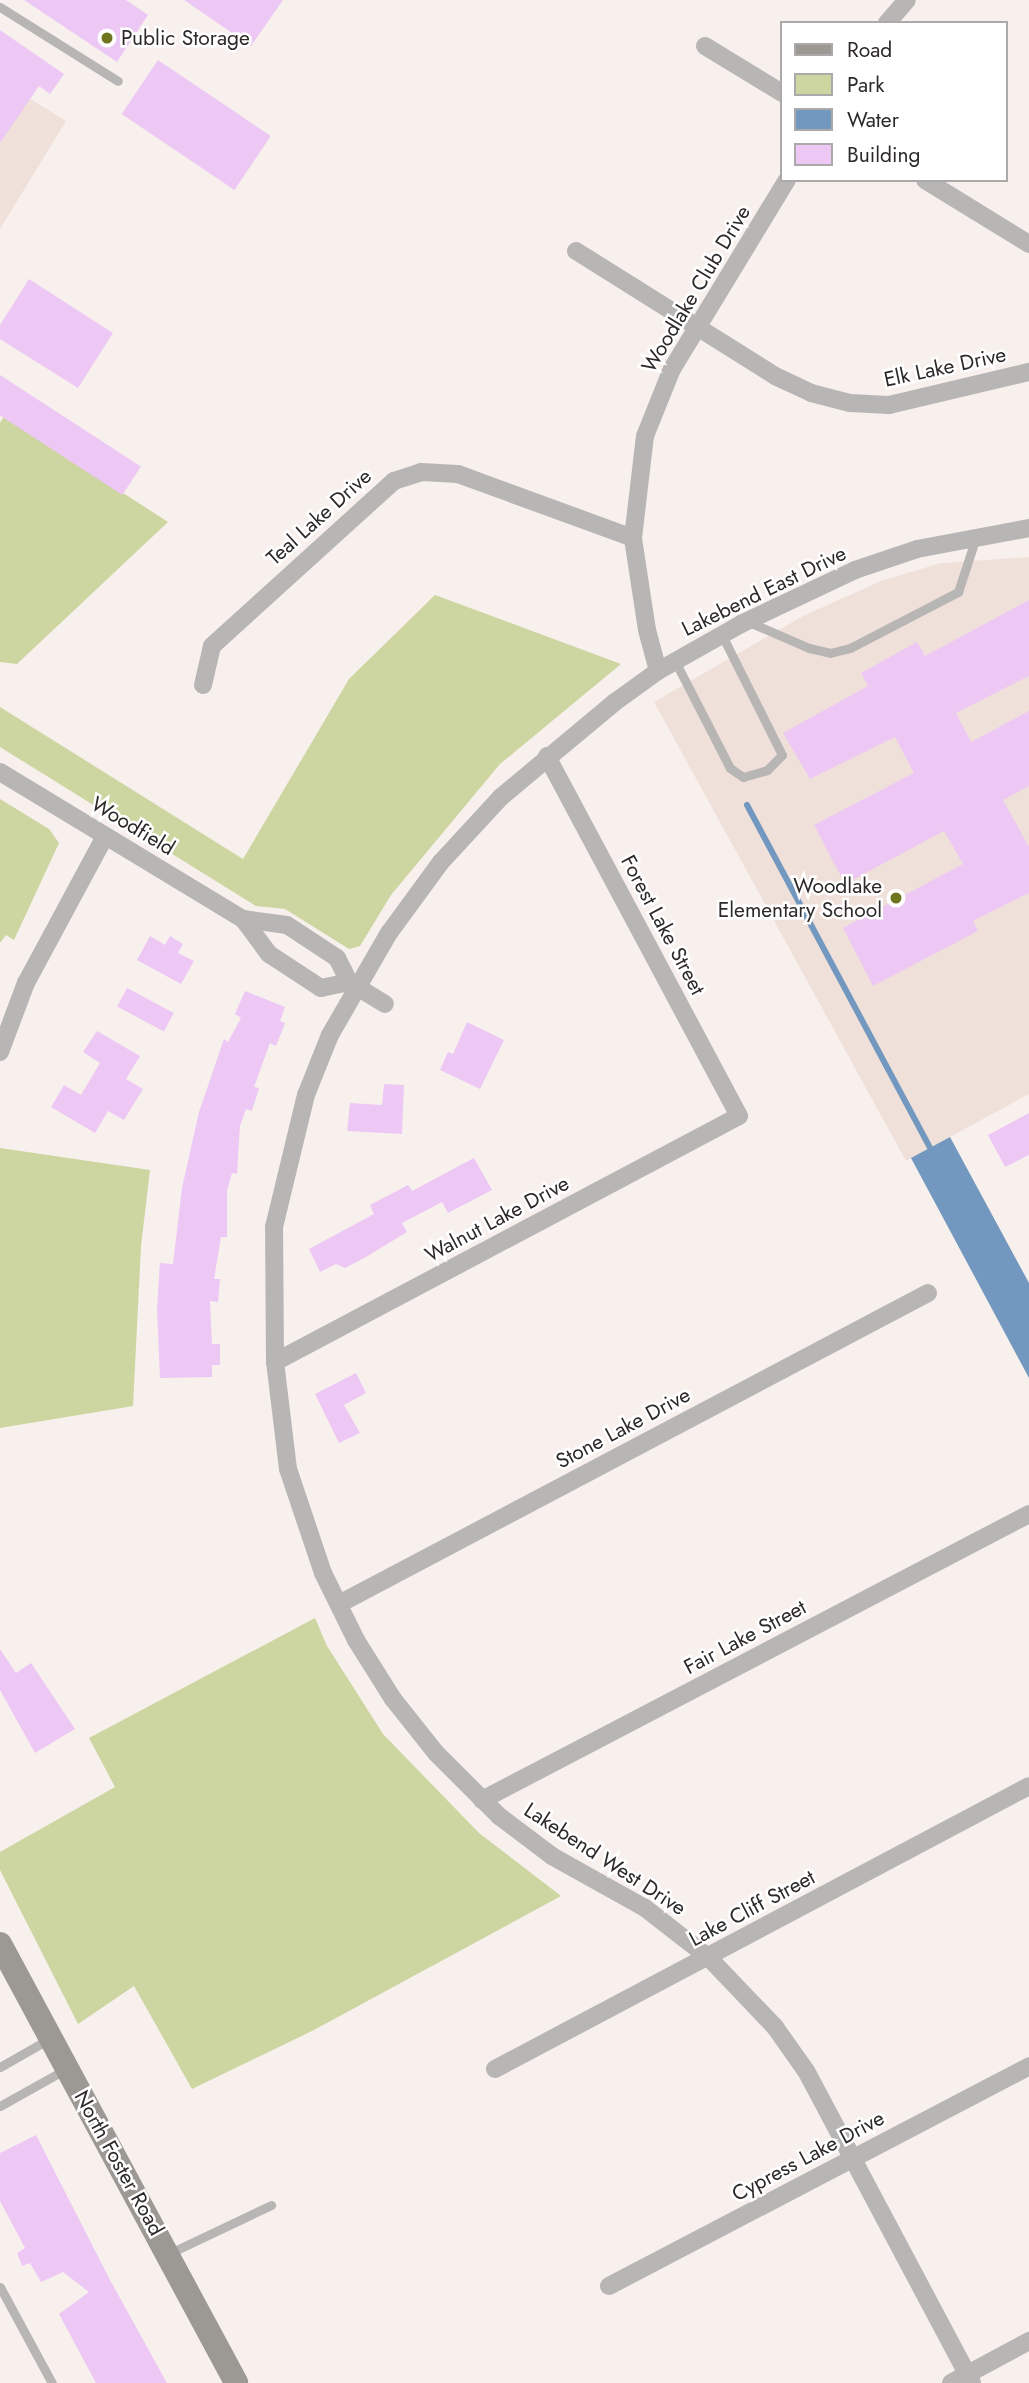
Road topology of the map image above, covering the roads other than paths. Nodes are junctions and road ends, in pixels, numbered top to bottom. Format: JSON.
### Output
{"nodes":[{"id":1,"x":907,"y":0,"type":"edge"},
{"id":2,"x":0,"y":8,"type":"edge"},
{"id":3,"x":889,"y":21,"type":"edge"},
{"id":4,"x":705,"y":46,"type":"dead end"},
{"id":5,"x":118,"y":81,"type":"dead end"},
{"id":6,"x":780,"y":92,"type":"edge"},
{"id":7,"x":786,"y":182,"type":"edge"},
{"id":8,"x":928,"y":182,"type":"edge"},
{"id":9,"x":1029,"y":244,"type":"edge"},
{"id":10,"x":576,"y":251,"type":"dead end"},
{"id":11,"x":697,"y":328,"type":"junction"},
{"id":12,"x":1029,"y":372,"type":"edge"},
{"id":13,"x":1029,"y":528,"type":"edge"},
{"id":14,"x":977,"y":535,"type":"junction"},
{"id":15,"x":633,"y":538,"type":"junction"},
{"id":16,"x":748,"y":621,"type":"junction"},
{"id":17,"x":722,"y":635,"type":"junction"},
{"id":18,"x":675,"y":661,"type":"junction"},
{"id":19,"x":659,"y":671,"type":"junction"},
{"id":20,"x":203,"y":685,"type":"dead end"},
{"id":21,"x":547,"y":756,"type":"junction"},
{"id":22,"x":0,"y":772,"type":"edge"},
{"id":23,"x":106,"y":836,"type":"junction"},
{"id":24,"x":243,"y":919,"type":"junction"},
{"id":25,"x":353,"y":985,"type":"junction"},
{"id":26,"x":385,"y":1004,"type":"dead end"},
{"id":27,"x":0,"y":1052,"type":"edge"},
{"id":28,"x":739,"y":1116,"type":"joint"},
{"id":29,"x":928,"y":1293,"type":"dead end"},
{"id":30,"x":275,"y":1362,"type":"junction"},
{"id":31,"x":1029,"y":1514,"type":"edge"},
{"id":32,"x":339,"y":1604,"type":"junction"},
{"id":33,"x":1029,"y":1787,"type":"edge"},
{"id":34,"x":482,"y":1800,"type":"junction"},
{"id":35,"x":0,"y":1944,"type":"edge"},
{"id":36,"x":708,"y":1957,"type":"junction"},
{"id":37,"x":50,"y":2038,"type":"junction"},
{"id":38,"x":1029,"y":2066,"type":"edge"},
{"id":39,"x":0,"y":2067,"type":"edge"},
{"id":40,"x":67,"y":2069,"type":"junction"},
{"id":41,"x":495,"y":2069,"type":"dead end"},
{"id":42,"x":0,"y":2106,"type":"edge"},
{"id":43,"x":852,"y":2159,"type":"junction"},
{"id":44,"x":271,"y":2205,"type":"dead end"},
{"id":45,"x":168,"y":2253,"type":"junction"},
{"id":46,"x":609,"y":2286,"type":"dead end"},
{"id":47,"x":1,"y":2293,"type":"edge"},
{"id":48,"x":1029,"y":2341,"type":"edge"},
{"id":49,"x":963,"y":2380,"type":"edge"},
{"id":50,"x":51,"y":2383,"type":"edge"},
{"id":51,"x":236,"y":2383,"type":"edge"}],
"edges":[{"from":1,"to":3,"type":"street"},
{"from":2,"to":5,"type":"lane"},
{"from":4,"to":6,"type":"street"},
{"from":7,"to":11,"type":"street","name":"Woodlake Club Drive"},
{"from":8,"to":9,"type":"street"},
{"from":10,"to":11,"type":"street","name":"Elk Lake Drive"},
{"from":11,"to":12,"type":"street","name":"Elk Lake Drive"},
{"from":11,"to":15,"type":"street","name":"Woodlake Club Drive"},
{"from":13,"to":14,"type":"street","name":"Lakebend East Drive"},
{"from":14,"to":16,"type":"street","name":"Lakebend East Drive"},
{"from":14,"to":16,"type":"lane"},
{"from":15,"to":19,"type":"street","name":"Woodlake Club Drive"},
{"from":15,"to":20,"type":"street","name":"Teal Lake Drive"},
{"from":16,"to":17,"type":"street","name":"Lakebend East Drive"},
{"from":17,"to":18,"type":"street","name":"Lakebend East Drive"},
{"from":17,"to":18,"type":"lane"},
{"from":18,"to":19,"type":"street","name":"Lakebend East Drive"},
{"from":19,"to":21,"type":"street","name":"Lakebend East Drive"},
{"from":21,"to":25,"type":"street","name":"Lakebend West Drive"},
{"from":21,"to":28,"type":"street","name":"Forest Lake Street"},
{"from":22,"to":23,"type":"street","name":"Woodfield"},
{"from":23,"to":24,"type":"street","name":"Woodfield"},
{"from":23,"to":27,"type":"street"},
{"from":24,"to":25,"type":"street","name":"Woodfield"},
{"from":24,"to":25,"type":"street","name":"Woodfield"},
{"from":25,"to":26,"type":"street"},
{"from":25,"to":30,"type":"street","name":"Lakebend West Drive"},
{"from":28,"to":30,"type":"street","name":"Walnut Lake Drive"},
{"from":29,"to":32,"type":"street","name":"Stone Lake Drive"},
{"from":30,"to":32,"type":"street","name":"Lakebend West Drive"},
{"from":31,"to":34,"type":"street","name":"Fair Lake Street"},
{"from":32,"to":34,"type":"street","name":"Lakebend West Drive"},
{"from":33,"to":36,"type":"street","name":"Lake Cliff Street"},
{"from":34,"to":36,"type":"street","name":"Lakebend West Drive"},
{"from":35,"to":37,"type":"main road","name":"North Foster Road"},
{"from":36,"to":41,"type":"street","name":"Lake Cliff Street"},
{"from":36,"to":43,"type":"street","name":"Lakebend West Drive"},
{"from":37,"to":39,"type":"lane"},
{"from":37,"to":40,"type":"main road","name":"North Foster Road"},
{"from":38,"to":43,"type":"street","name":"Cypress Lake Drive"},
{"from":40,"to":42,"type":"lane"},
{"from":40,"to":45,"type":"main road","name":"North Foster Road"},
{"from":43,"to":46,"type":"street","name":"Cypress Lake Drive"},
{"from":43,"to":49,"type":"street","name":"Lakebend West Drive"},
{"from":44,"to":45,"type":"lane"},
{"from":45,"to":51,"type":"main road","name":"North Foster Road"},
{"from":47,"to":50,"type":"lane"},
{"from":48,"to":49,"type":"street"}]}
